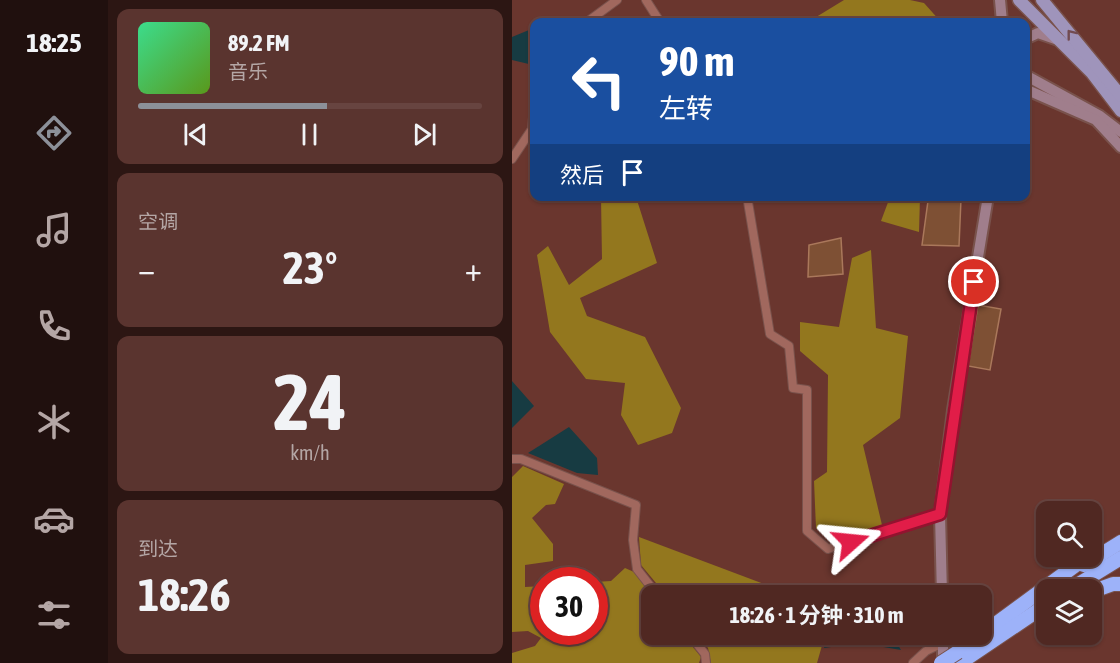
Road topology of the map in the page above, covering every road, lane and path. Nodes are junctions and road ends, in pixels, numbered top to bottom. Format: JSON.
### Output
{"nodes":[{"id":1,"x":617,"y":0,"type":"edge"},
{"id":2,"x":646,"y":0,"type":"edge"},
{"id":3,"x":1000,"y":0,"type":"edge"},
{"id":4,"x":1019,"y":0,"type":"edge"},
{"id":5,"x":1042,"y":0,"type":"edge"},
{"id":6,"x":592,"y":18,"type":"edge"},
{"id":7,"x":657,"y":18,"type":"edge"},
{"id":8,"x":1002,"y":18,"type":"edge"},
{"id":9,"x":1030,"y":37,"type":"edge"},
{"id":10,"x":1061,"y":41,"type":"junction"},
{"id":11,"x":1030,"y":77,"type":"edge"},
{"id":12,"x":1107,"y":79,"type":"junction"},
{"id":13,"x":1030,"y":91,"type":"edge"},
{"id":14,"x":1121,"y":91,"type":"edge"},
{"id":15,"x":1121,"y":96,"type":"edge"},
{"id":16,"x":1121,"y":111,"type":"edge"},
{"id":17,"x":530,"y":132,"type":"edge"},
{"id":18,"x":1121,"y":132,"type":"edge"},
{"id":19,"x":1121,"y":147,"type":"edge"},
{"id":20,"x":512,"y":159,"type":"edge"},
{"id":21,"x":748,"y":201,"type":"edge"},
{"id":22,"x":987,"y":201,"type":"edge"},
{"id":23,"x":512,"y":459,"type":"edge"},
{"id":24,"x":940,"y":514,"type":"junction"},
{"id":25,"x":1121,"y":533,"type":"edge"},
{"id":26,"x":1121,"y":542,"type":"edge"},
{"id":27,"x":1102,"y":546,"type":"edge"},
{"id":28,"x":1121,"y":558,"type":"edge"},
{"id":29,"x":1073,"y":567,"type":"edge"},
{"id":30,"x":1064,"y":579,"type":"edge"},
{"id":31,"x":1087,"y":579,"type":"edge"},
{"id":32,"x":1121,"y":584,"type":"edge"},
{"id":33,"x":650,"y":585,"type":"edge"},
{"id":34,"x":942,"y":585,"type":"edge"},
{"id":35,"x":1102,"y":589,"type":"edge"},
{"id":36,"x":1036,"y":598,"type":"edge"},
{"id":37,"x":1036,"y":612,"type":"edge"},
{"id":38,"x":1036,"y":619,"type":"edge"},
{"id":39,"x":992,"y":626,"type":"edge"},
{"id":40,"x":698,"y":645,"type":"edge"},
{"id":41,"x":934,"y":645,"type":"edge"},
{"id":42,"x":943,"y":645,"type":"edge"},
{"id":43,"x":970,"y":645,"type":"edge"},
{"id":44,"x":973,"y":654,"type":"junction"},
{"id":45,"x":959,"y":657,"type":"edge"},
{"id":46,"x":706,"y":663,"type":"edge"},
{"id":47,"x":913,"y":663,"type":"edge"},
{"id":48,"x":942,"y":663,"type":"edge"}],
"edges":[{"from":1,"to":6,"type":"street"},
{"from":2,"to":7,"type":"street"},
{"from":3,"to":8,"type":"main road"},
{"from":4,"to":10,"type":"main road"},
{"from":12,"to":5,"type":"main road","one_way":true},
{"from":9,"to":10,"type":"main road"},
{"from":10,"to":16,"type":"main road"},
{"from":11,"to":18,"type":"main road"},
{"from":12,"to":14,"type":"main road"},
{"from":12,"to":15,"type":"main road"},
{"from":13,"to":19,"type":"main road"},
{"from":17,"to":20,"type":"street"},
{"from":21,"to":24,"type":"street"},
{"from":22,"to":24,"type":"main road"},
{"from":23,"to":33,"type":"street"},
{"from":24,"to":34,"type":"main road"},
{"from":25,"to":27,"type":"highway"},
{"from":26,"to":30,"type":"highway"},
{"from":28,"to":31,"type":"highway"},
{"from":29,"to":39,"type":"highway"},
{"from":32,"to":35,"type":"highway"},
{"from":36,"to":45,"type":"highway"},
{"from":37,"to":44,"type":"highway"},
{"from":38,"to":44,"type":"highway"},
{"from":40,"to":46,"type":"street"},
{"from":41,"to":47,"type":"street"},
{"from":42,"to":48,"type":"main road"},
{"from":43,"to":45,"type":"highway"},
{"from":44,"to":45,"type":"highway"},
{"from":45,"to":48,"type":"highway","bridge":true}]}
